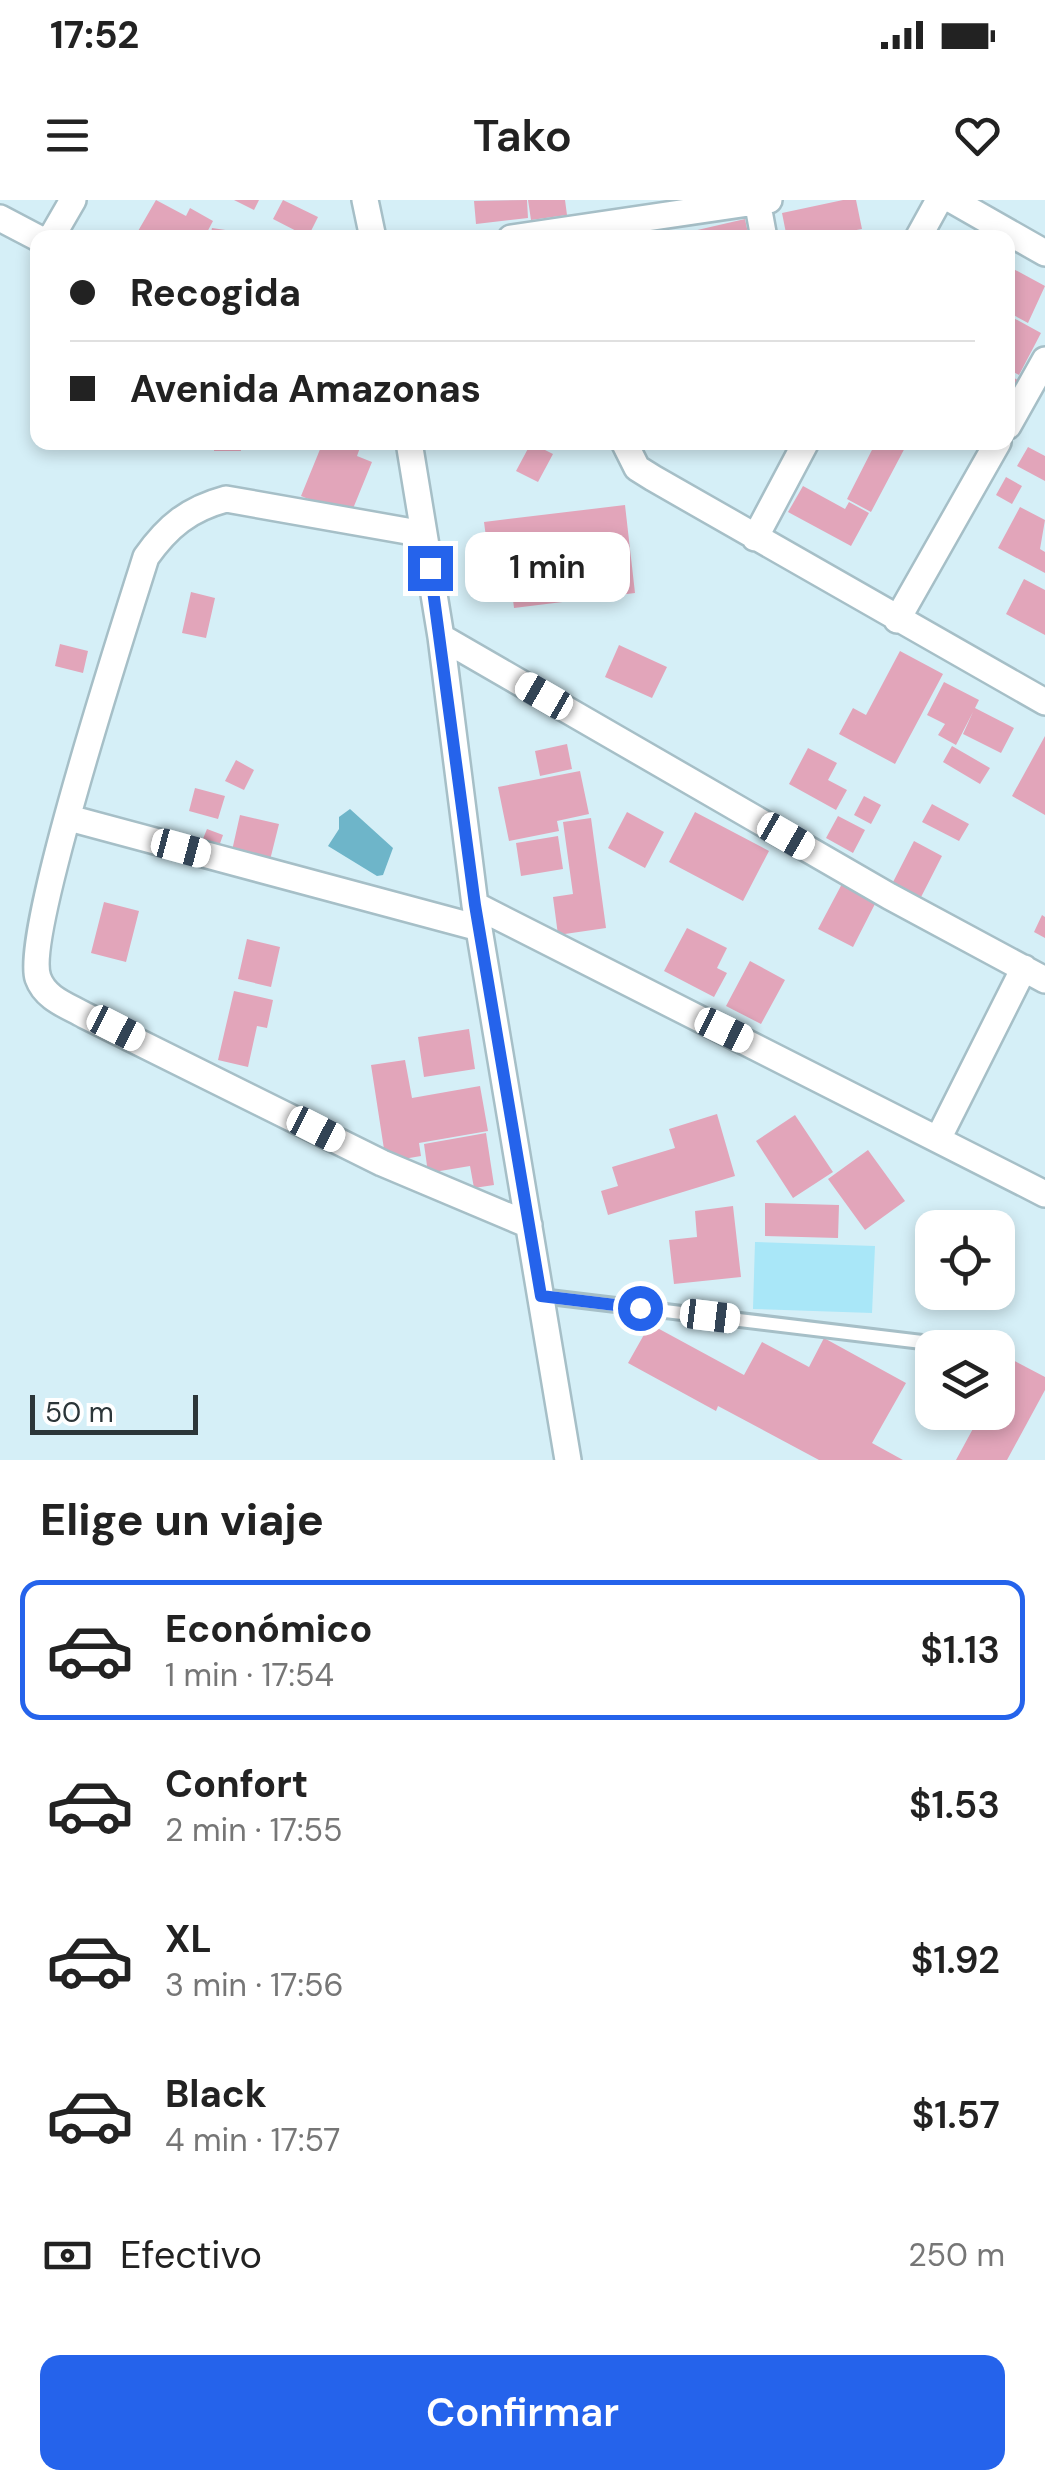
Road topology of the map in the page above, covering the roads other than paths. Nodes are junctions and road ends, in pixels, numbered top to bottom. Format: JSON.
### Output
{"nodes":[{"id":1,"x":73,"y":200,"type":"edge"},
{"id":2,"x":939,"y":200,"type":"edge"},
{"id":3,"x":952,"y":200,"type":"edge"},
{"id":4,"x":761,"y":201,"type":"edge"},
{"id":5,"x":361,"y":202,"type":"edge"},
{"id":6,"x":0,"y":218,"type":"edge"},
{"id":7,"x":592,"y":221,"type":"edge"},
{"id":8,"x":55,"y":230,"type":"edge"},
{"id":9,"x":370,"y":230,"type":"edge"},
{"id":10,"x":549,"y":230,"type":"edge"},
{"id":11,"x":763,"y":230,"type":"edge"},
{"id":12,"x":922,"y":230,"type":"edge"},
{"id":13,"x":1005,"y":230,"type":"edge"},
{"id":14,"x":30,"y":234,"type":"edge"},
{"id":15,"x":1015,"y":236,"type":"edge"},
{"id":16,"x":1045,"y":253,"type":"edge"},
{"id":17,"x":1045,"y":360,"type":"edge"},
{"id":18,"x":1015,"y":414,"type":"edge"},
{"id":19,"x":410,"y":450,"type":"edge"},
{"id":20,"x":628,"y":450,"type":"edge"},
{"id":21,"x":801,"y":450,"type":"edge"},
{"id":22,"x":994,"y":450,"type":"edge"},
{"id":23,"x":424,"y":534,"type":"junction"},
{"id":24,"x":755,"y":538,"type":"junction"},
{"id":25,"x":898,"y":620,"type":"junction"},
{"id":26,"x":441,"y":637,"type":"junction"},
{"id":27,"x":1045,"y":702,"type":"edge"},
{"id":28,"x":69,"y":818,"type":"junction"},
{"id":29,"x":477,"y":916,"type":"junction"},
{"id":30,"x":1034,"y":974,"type":"edge"},
{"id":31,"x":938,"y":1136,"type":"junction"},
{"id":32,"x":1045,"y":1194,"type":"edge"},
{"id":33,"x":529,"y":1225,"type":"junction"},
{"id":34,"x":541,"y":1296,"type":"junction"},
{"id":35,"x":915,"y":1341,"type":"edge"},
{"id":36,"x":568,"y":1460,"type":"edge"}],
"edges":[{"from":1,"to":8,"type":"street"},
{"from":2,"to":12,"type":"street"},
{"from":3,"to":13,"type":"street"},
{"from":4,"to":7,"type":"street"},
{"from":4,"to":11,"type":"street"},
{"from":5,"to":9,"type":"street"},
{"from":6,"to":14,"type":"street"},
{"from":7,"to":10,"type":"street"},
{"from":15,"to":16,"type":"street"},
{"from":17,"to":18,"type":"street"},
{"from":19,"to":23,"type":"street"},
{"from":20,"to":24,"type":"street"},
{"from":21,"to":24,"type":"street"},
{"from":22,"to":25,"type":"street"},
{"from":23,"to":26,"type":"street"},
{"from":23,"to":28,"type":"street"},
{"from":24,"to":25,"type":"street"},
{"from":25,"to":27,"type":"street"},
{"from":26,"to":29,"type":"street"},
{"from":26,"to":30,"type":"street"},
{"from":28,"to":29,"type":"street"},
{"from":28,"to":33,"type":"street"},
{"from":29,"to":31,"type":"street"},
{"from":29,"to":33,"type":"street"},
{"from":30,"to":31,"type":"street"},
{"from":31,"to":32,"type":"street"},
{"from":33,"to":34,"type":"street"},
{"from":34,"to":35,"type":"lane"},
{"from":34,"to":36,"type":"street"}]}
